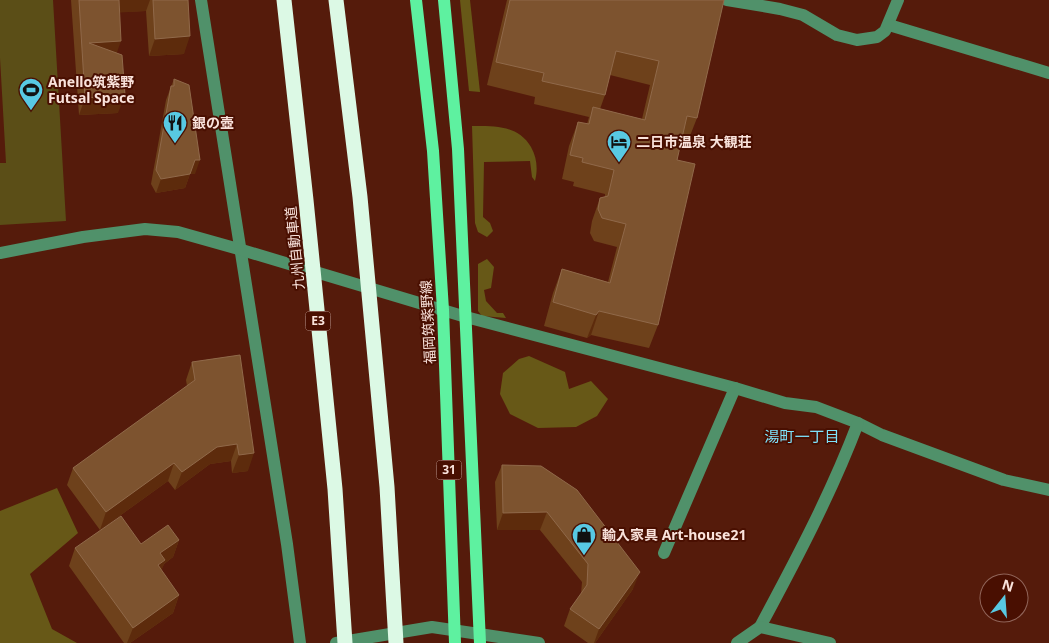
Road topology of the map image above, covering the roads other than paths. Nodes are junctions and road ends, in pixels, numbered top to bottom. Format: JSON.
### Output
{"nodes":[{"id":1,"x":201,"y":0,"type":"edge"},
{"id":2,"x":284,"y":0,"type":"edge"},
{"id":3,"x":336,"y":0,"type":"edge"},
{"id":4,"x":416,"y":0,"type":"edge"},
{"id":5,"x":444,"y":0,"type":"edge"},
{"id":6,"x":728,"y":0,"type":"edge"},
{"id":7,"x":898,"y":0,"type":"edge"},
{"id":8,"x":889,"y":25,"type":"junction"},
{"id":9,"x":1049,"y":73,"type":"edge"},
{"id":10,"x":242,"y":250,"type":"junction"},
{"id":11,"x":0,"y":253,"type":"edge"},
{"id":12,"x":443,"y":310,"type":"junction"},
{"id":13,"x":466,"y":318,"type":"junction"},
{"id":14,"x":735,"y":388,"type":"junction"},
{"id":15,"x":858,"y":423,"type":"junction"},
{"id":16,"x":1049,"y":490,"type":"edge"},
{"id":17,"x":664,"y":553,"type":"dead end"},
{"id":18,"x":760,"y":626,"type":"junction"},
{"id":19,"x":455,"y":637,"type":"edge"},
{"id":20,"x":480,"y":639,"type":"edge"},
{"id":21,"x":300,"y":643,"type":"edge"},
{"id":22,"x":336,"y":643,"type":"edge"},
{"id":23,"x":345,"y":643,"type":"edge"},
{"id":24,"x":396,"y":643,"type":"edge"},
{"id":25,"x":539,"y":643,"type":"edge"},
{"id":26,"x":737,"y":643,"type":"edge"},
{"id":27,"x":830,"y":643,"type":"edge"}],
"edges":[{"from":1,"to":10,"type":"street"},
{"from":2,"to":23,"type":"highway","name":"九州自動車道","number":"E3"},
{"from":3,"to":24,"type":"highway"},
{"from":4,"to":12,"type":"main road","name":"福岡筑紫野線","number":"31"},
{"from":5,"to":13,"type":"main road","number":"31"},
{"from":6,"to":8,"type":"street"},
{"from":7,"to":8,"type":"street"},
{"from":8,"to":9,"type":"street"},
{"from":10,"to":11,"type":"street"},
{"from":10,"to":12,"type":"street"},
{"from":10,"to":21,"type":"street"},
{"from":12,"to":13,"type":"street"},
{"from":12,"to":19,"type":"main road","name":"福岡筑紫野線","number":"31"},
{"from":13,"to":14,"type":"street"},
{"from":13,"to":20,"type":"main road","number":"31"},
{"from":14,"to":15,"type":"street"},
{"from":14,"to":17,"type":"street"},
{"from":15,"to":16,"type":"street"},
{"from":15,"to":18,"type":"street"},
{"from":18,"to":26,"type":"street"},
{"from":18,"to":27,"type":"street"},
{"from":19,"to":20,"type":"street"},
{"from":19,"to":22,"type":"street"},
{"from":20,"to":25,"type":"street"}]}
